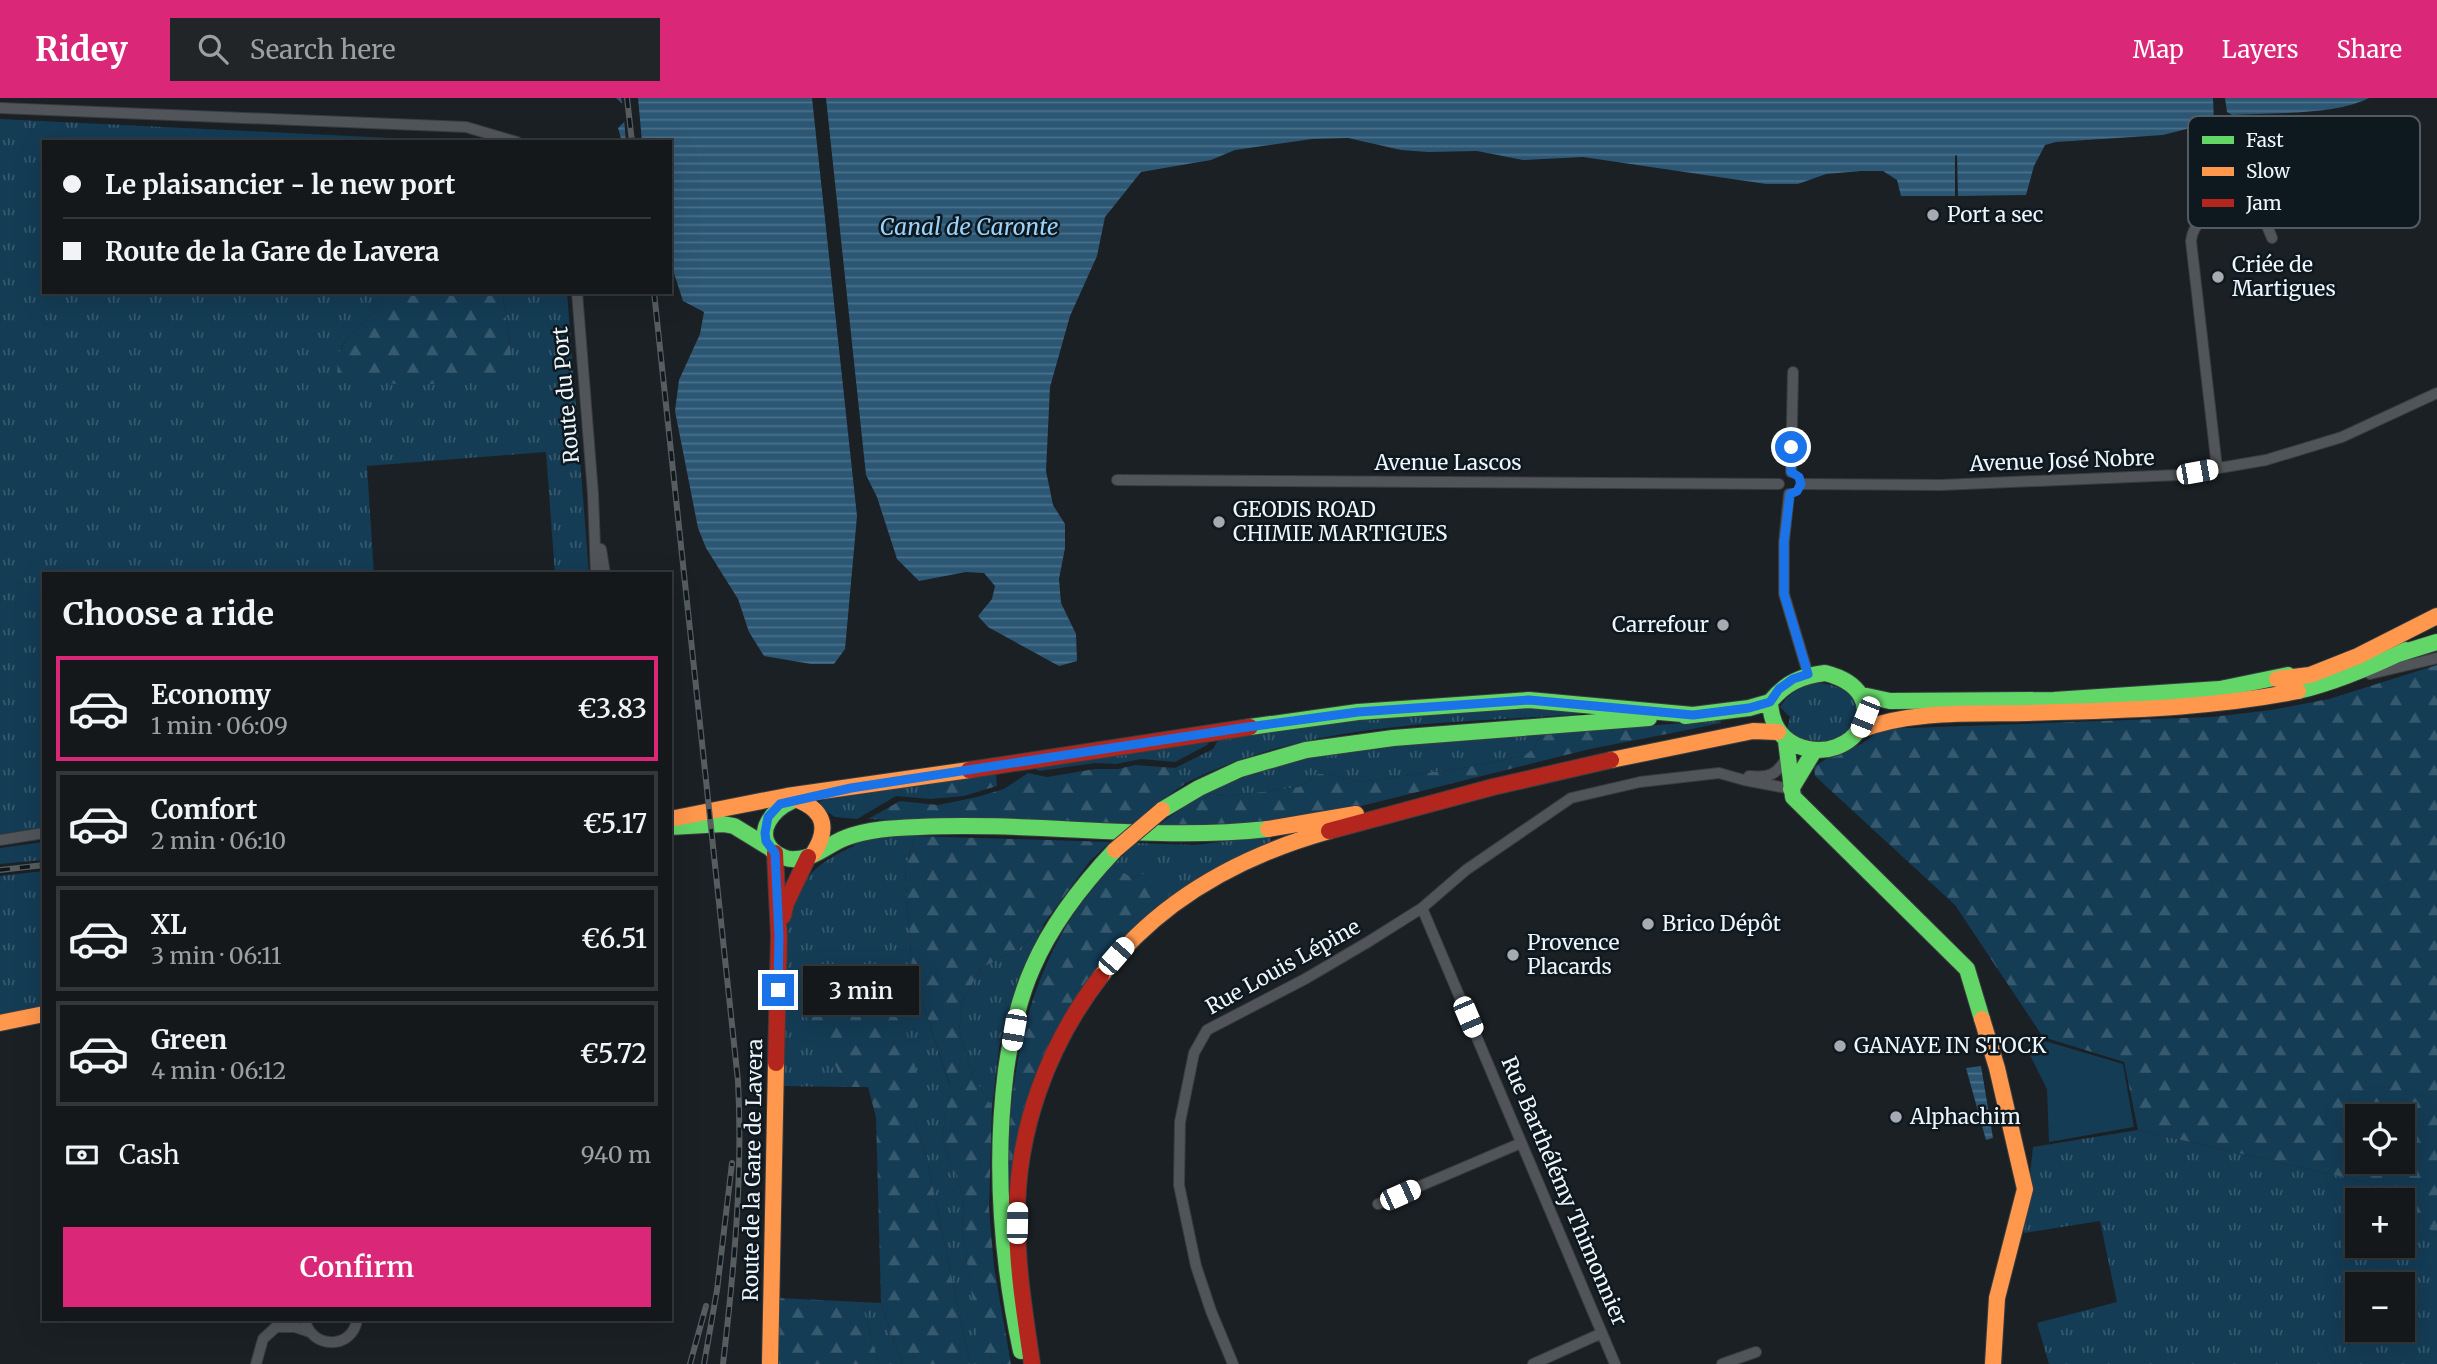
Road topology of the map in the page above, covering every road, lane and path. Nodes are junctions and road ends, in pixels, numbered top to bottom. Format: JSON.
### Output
{"nodes":[{"id":1,"x":0,"y":108,"type":"edge"},
{"id":2,"x":510,"y":140,"type":"edge"},
{"id":3,"x":2196,"y":228,"type":"edge"},
{"id":4,"x":2268,"y":228,"type":"edge"},
{"id":5,"x":2272,"y":237,"type":"dead end"},
{"id":6,"x":577,"y":294,"type":"edge"},
{"id":7,"x":1793,"y":372,"type":"dead end"},
{"id":8,"x":2437,"y":393,"type":"edge"},
{"id":9,"x":2217,"y":468,"type":"junction"},
{"id":10,"x":1791,"y":472,"type":"junction"},
{"id":11,"x":1117,"y":480,"type":"dead end"},
{"id":12,"x":1779,"y":484,"type":"junction"},
{"id":13,"x":1801,"y":484,"type":"junction"},
{"id":14,"x":593,"y":494,"type":"junction"},
{"id":15,"x":1790,"y":494,"type":"junction"},
{"id":16,"x":596,"y":572,"type":"edge"},
{"id":17,"x":605,"y":572,"type":"edge"},
{"id":18,"x":2437,"y":604,"type":"edge"},
{"id":19,"x":2437,"y":616,"type":"edge"},
{"id":20,"x":2437,"y":632,"type":"edge"},
{"id":21,"x":2437,"y":642,"type":"edge"},
{"id":22,"x":2398,"y":654,"type":"junction"},
{"id":23,"x":2437,"y":658,"type":"edge"},
{"id":24,"x":1808,"y":674,"type":"junction"},
{"id":25,"x":2277,"y":679,"type":"junction"},
{"id":26,"x":2320,"y":686,"type":"junction"},
{"id":27,"x":1862,"y":695,"type":"junction"},
{"id":28,"x":1770,"y":702,"type":"junction"},
{"id":29,"x":1693,"y":715,"type":"junction"},
{"id":30,"x":1860,"y":730,"type":"junction"},
{"id":31,"x":1784,"y":743,"type":"junction"},
{"id":32,"x":1814,"y":751,"type":"junction"},
{"id":33,"x":1719,"y":773,"type":"junction"},
{"id":34,"x":1792,"y":793,"type":"junction"},
{"id":35,"x":1452,"y":797,"type":"junction"},
{"id":36,"x":793,"y":798,"type":"junction"},
{"id":37,"x":672,"y":819,"type":"edge"},
{"id":38,"x":672,"y":827,"type":"edge"},
{"id":39,"x":42,"y":834,"type":"edge"},
{"id":40,"x":0,"y":841,"type":"edge"},
{"id":41,"x":773,"y":850,"type":"junction"},
{"id":42,"x":811,"y":856,"type":"junction"},
{"id":43,"x":1422,"y":908,"type":"junction"},
{"id":44,"x":779,"y":936,"type":"junction"},
{"id":45,"x":42,"y":1014,"type":"edge"},
{"id":46,"x":0,"y":1023,"type":"edge"},
{"id":47,"x":1521,"y":1143,"type":"junction"},
{"id":48,"x":1378,"y":1204,"type":"dead end"},
{"id":49,"x":305,"y":1321,"type":"edge"},
{"id":50,"x":357,"y":1321,"type":"edge"},
{"id":51,"x":280,"y":1323,"type":"edge"},
{"id":52,"x":310,"y":1332,"type":"junction"},
{"id":53,"x":1602,"y":1333,"type":"junction"},
{"id":54,"x":1756,"y":1352,"type":"dead end"},
{"id":55,"x":257,"y":1364,"type":"edge"},
{"id":56,"x":770,"y":1364,"type":"edge"},
{"id":57,"x":1025,"y":1364,"type":"edge"},
{"id":58,"x":1032,"y":1364,"type":"edge"},
{"id":59,"x":1233,"y":1364,"type":"edge"},
{"id":60,"x":1533,"y":1364,"type":"edge"},
{"id":61,"x":1615,"y":1364,"type":"edge"},
{"id":62,"x":1723,"y":1364,"type":"edge"},
{"id":63,"x":1993,"y":1364,"type":"edge"}],
"edges":[{"from":1,"to":2,"type":"street"},
{"from":3,"to":9,"type":"street"},
{"from":4,"to":5,"type":"street"},
{"from":6,"to":14,"type":"street","name":"Route du Port"},
{"from":7,"to":10,"type":"street"},
{"from":8,"to":9,"type":"street","name":"Avenue José Nobre"},
{"from":9,"to":13,"type":"street","name":"Avenue José Nobre"},
{"from":10,"to":12,"type":"street"},
{"from":10,"to":13,"type":"street"},
{"from":11,"to":12,"type":"street","name":"Avenue Lascos"},
{"from":12,"to":15,"type":"street"},
{"from":13,"to":15,"type":"street"},
{"from":14,"to":16,"type":"street","name":"Route du Port"},
{"from":14,"to":17,"type":"street","name":"Route du Port"},
{"from":15,"to":24,"type":"street"},
{"from":18,"to":25,"type":"main road"},
{"from":19,"to":25,"type":"main road"},
{"from":20,"to":22,"type":"main road"},
{"from":21,"to":22,"type":"main road"},
{"from":22,"to":26,"type":"main road"},
{"from":23,"to":26,"type":"street"},
{"from":24,"to":27,"type":"main road"},
{"from":24,"to":28,"type":"main road"},
{"from":25,"to":27,"type":"main road"},
{"from":26,"to":30,"type":"main road"},
{"from":27,"to":30,"type":"main road"},
{"from":28,"to":29,"type":"main road"},
{"from":28,"to":31,"type":"main road"},
{"from":29,"to":36,"type":"main road"},
{"from":29,"to":57,"type":"main road","bridge":true},
{"from":30,"to":32,"type":"main road"},
{"from":31,"to":32,"type":"main road"},
{"from":31,"to":33,"type":"street"},
{"from":31,"to":34,"type":"main road"},
{"from":31,"to":35,"type":"main road"},
{"from":32,"to":34,"type":"main road"},
{"from":33,"to":34,"type":"street"},
{"from":33,"to":43,"type":"street"},
{"from":34,"to":63,"type":"main road"},
{"from":35,"to":42,"type":"main road"},
{"from":35,"to":58,"type":"main road"},
{"from":36,"to":37,"type":"main road"},
{"from":36,"to":41,"type":"main road"},
{"from":36,"to":42,"type":"main road"},
{"from":38,"to":41,"type":"main road"},
{"from":39,"to":40,"type":"street"},
{"from":41,"to":42,"type":"main road"},
{"from":41,"to":44,"type":"main road","name":"Route de la Gare de Lavera"},
{"from":42,"to":44,"type":"main road","name":"Route de la Gare de Lavera"},
{"from":43,"to":47,"type":"street","name":"Rue Barthélémy Thimonnier"},
{"from":43,"to":59,"type":"street","name":"Rue Louis Lépine"},
{"from":44,"to":56,"type":"main road","name":"Route de la Gare de Lavera"},
{"from":45,"to":46,"type":"main road"},
{"from":47,"to":48,"type":"street"},
{"from":47,"to":53,"type":"street","name":"Rue Barthélémy Thimonnier"},
{"from":49,"to":52,"type":"street"},
{"from":50,"to":52,"type":"street"},
{"from":51,"to":52,"type":"street"},
{"from":51,"to":55,"type":"street"},
{"from":53,"to":60,"type":"street"},
{"from":53,"to":61,"type":"street","name":"Rue Barthélémy Thimonnier"},
{"from":54,"to":62,"type":"street"}]}
